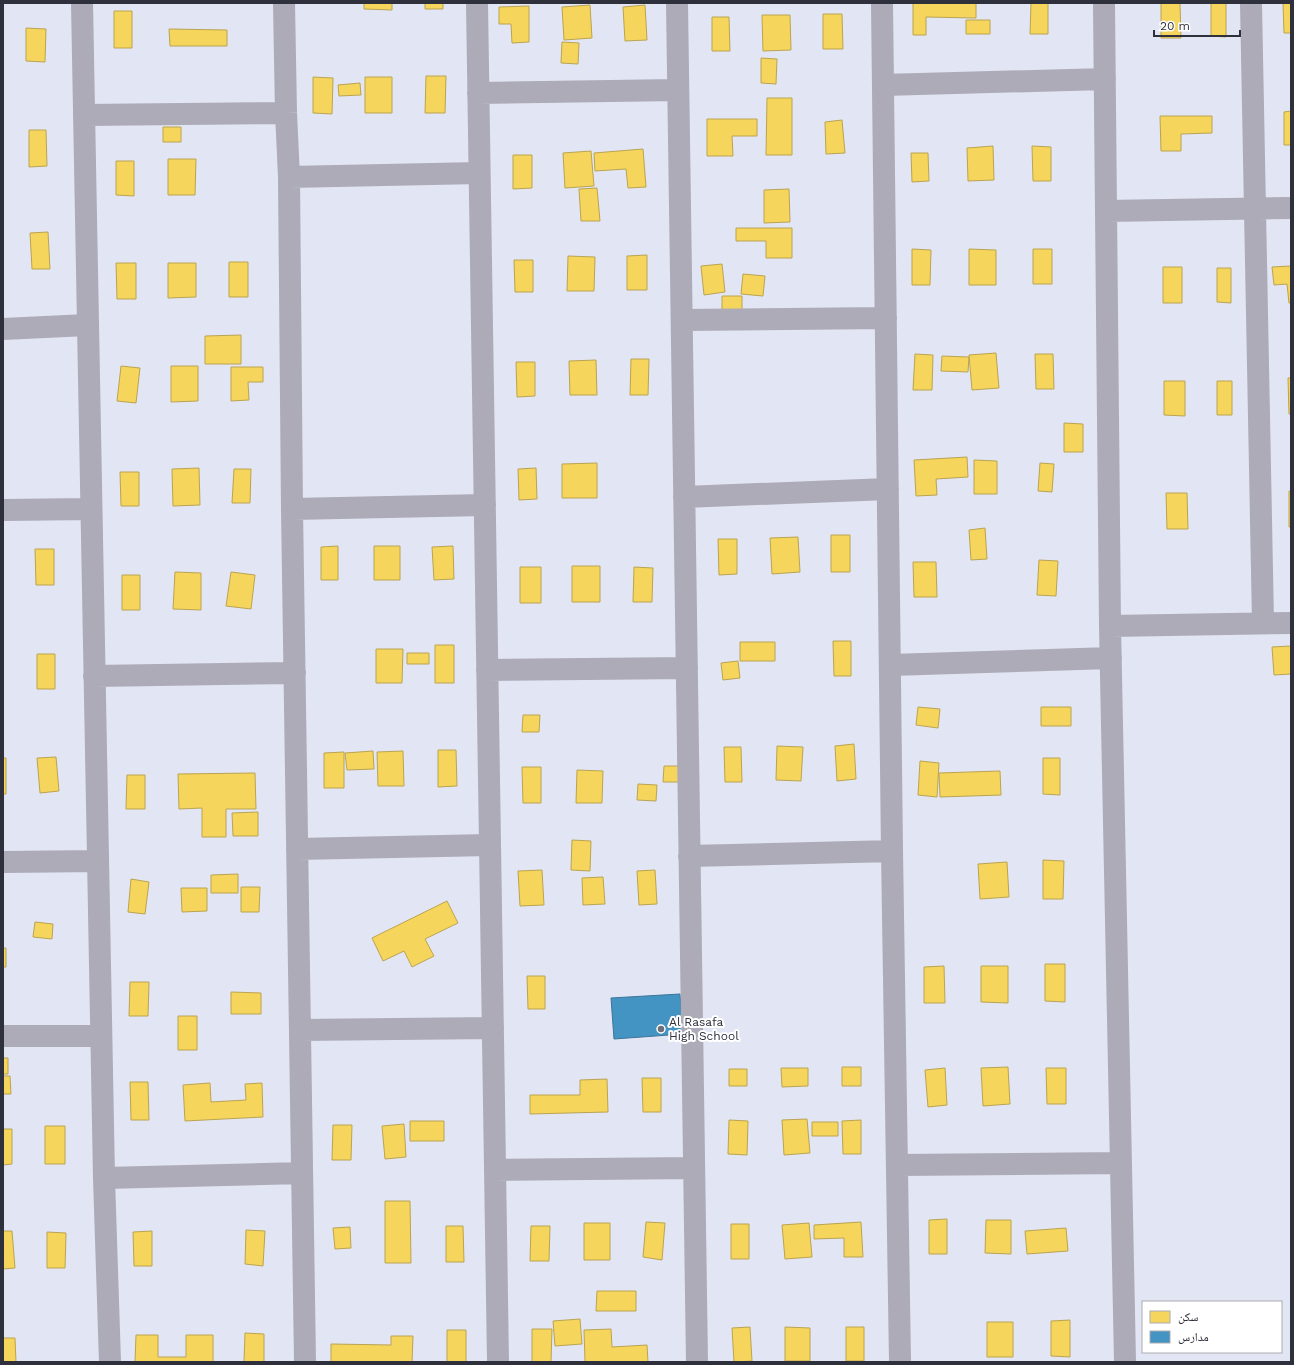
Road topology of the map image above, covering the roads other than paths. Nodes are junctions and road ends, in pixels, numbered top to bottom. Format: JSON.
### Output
{"nodes":[{"id":1,"x":82,"y":3,"type":"edge"},
{"id":2,"x":284,"y":3,"type":"edge"},
{"id":3,"x":477,"y":3,"type":"edge"},
{"id":4,"x":677,"y":3,"type":"edge"},
{"id":5,"x":882,"y":3,"type":"edge"},
{"id":6,"x":1104,"y":3,"type":"edge"},
{"id":7,"x":1252,"y":3,"type":"edge"},
{"id":8,"x":1105,"y":79,"type":"junction"},
{"id":9,"x":883,"y":85,"type":"junction"},
{"id":10,"x":678,"y":90,"type":"junction"},
{"id":11,"x":478,"y":93,"type":"junction"},
{"id":12,"x":286,"y":113,"type":"junction"},
{"id":13,"x":84,"y":116,"type":"junction"},
{"id":14,"x":479,"y":173,"type":"junction"},
{"id":15,"x":290,"y":177,"type":"junction"},
{"id":16,"x":1255,"y":208,"type":"junction"},
{"id":17,"x":1291,"y":208,"type":"edge"},
{"id":18,"x":1106,"y":210,"type":"junction"},
{"id":19,"x":886,"y":318,"type":"junction"},
{"id":20,"x":682,"y":320,"type":"junction"},
{"id":21,"x":88,"y":325,"type":"junction"},
{"id":22,"x":3,"y":329,"type":"edge"},
{"id":23,"x":888,"y":489,"type":"junction"},
{"id":24,"x":684,"y":496,"type":"junction"},
{"id":25,"x":485,"y":505,"type":"junction"},
{"id":26,"x":91,"y":509,"type":"junction"},
{"id":27,"x":292,"y":509,"type":"junction"},
{"id":28,"x":3,"y":510,"type":"edge"},
{"id":29,"x":1263,"y":623,"type":"junction"},
{"id":30,"x":1291,"y":623,"type":"edge"},
{"id":31,"x":1110,"y":626,"type":"junction"},
{"id":32,"x":1111,"y":658,"type":"junction"},
{"id":33,"x":891,"y":665,"type":"junction"},
{"id":34,"x":687,"y":668,"type":"junction"},
{"id":35,"x":487,"y":670,"type":"junction"},
{"id":36,"x":295,"y":673,"type":"junction"},
{"id":37,"x":94,"y":676,"type":"junction"},
{"id":38,"x":490,"y":846,"type":"junction"},
{"id":39,"x":297,"y":848,"type":"junction"},
{"id":40,"x":892,"y":851,"type":"junction"},
{"id":41,"x":689,"y":856,"type":"junction"},
{"id":42,"x":98,"y":861,"type":"junction"},
{"id":43,"x":3,"y":862,"type":"edge"},
{"id":44,"x":493,"y":1028,"type":"junction"},
{"id":45,"x":300,"y":1030,"type":"junction"},
{"id":46,"x":3,"y":1036,"type":"edge"},
{"id":47,"x":101,"y":1036,"type":"junction"},
{"id":48,"x":1121,"y":1163,"type":"junction"},
{"id":49,"x":898,"y":1165,"type":"junction"},
{"id":50,"x":694,"y":1168,"type":"junction"},
{"id":51,"x":495,"y":1170,"type":"junction"},
{"id":52,"x":302,"y":1173,"type":"junction"},
{"id":53,"x":104,"y":1178,"type":"junction"},
{"id":54,"x":110,"y":1362,"type":"edge"},
{"id":55,"x":305,"y":1362,"type":"edge"},
{"id":56,"x":498,"y":1362,"type":"edge"},
{"id":57,"x":697,"y":1362,"type":"edge"},
{"id":58,"x":900,"y":1362,"type":"edge"},
{"id":59,"x":1125,"y":1362,"type":"edge"}],
"edges":[{"from":1,"to":13,"type":"street"},
{"from":2,"to":12,"type":"street"},
{"from":3,"to":11,"type":"street"},
{"from":4,"to":10,"type":"street"},
{"from":5,"to":9,"type":"street"},
{"from":6,"to":8,"type":"street"},
{"from":7,"to":16,"type":"street"},
{"from":8,"to":9,"type":"street"},
{"from":8,"to":18,"type":"street"},
{"from":9,"to":19,"type":"street"},
{"from":10,"to":11,"type":"street"},
{"from":10,"to":20,"type":"street"},
{"from":11,"to":14,"type":"street"},
{"from":12,"to":13,"type":"street"},
{"from":12,"to":15,"type":"street"},
{"from":13,"to":21,"type":"street"},
{"from":14,"to":15,"type":"street"},
{"from":14,"to":25,"type":"street"},
{"from":15,"to":27,"type":"street"},
{"from":16,"to":17,"type":"street"},
{"from":16,"to":18,"type":"street"},
{"from":16,"to":29,"type":"street"},
{"from":18,"to":31,"type":"street"},
{"from":19,"to":20,"type":"street"},
{"from":19,"to":23,"type":"street"},
{"from":20,"to":24,"type":"street"},
{"from":21,"to":22,"type":"street"},
{"from":21,"to":26,"type":"street"},
{"from":23,"to":24,"type":"street"},
{"from":23,"to":33,"type":"street"},
{"from":24,"to":34,"type":"street"},
{"from":25,"to":27,"type":"street"},
{"from":25,"to":35,"type":"street"},
{"from":26,"to":28,"type":"street"},
{"from":26,"to":37,"type":"street"},
{"from":27,"to":36,"type":"street"},
{"from":29,"to":30,"type":"street"},
{"from":29,"to":31,"type":"street"},
{"from":31,"to":32,"type":"street"},
{"from":32,"to":33,"type":"street"},
{"from":32,"to":48,"type":"street"},
{"from":33,"to":40,"type":"street"},
{"from":34,"to":35,"type":"street"},
{"from":34,"to":41,"type":"street"},
{"from":35,"to":38,"type":"street"},
{"from":36,"to":37,"type":"street"},
{"from":36,"to":39,"type":"street"},
{"from":37,"to":42,"type":"street"},
{"from":38,"to":39,"type":"street"},
{"from":38,"to":44,"type":"street"},
{"from":39,"to":45,"type":"street"},
{"from":40,"to":41,"type":"street"},
{"from":40,"to":49,"type":"street"},
{"from":41,"to":50,"type":"street"},
{"from":42,"to":43,"type":"street"},
{"from":42,"to":47,"type":"street"},
{"from":44,"to":45,"type":"street"},
{"from":44,"to":51,"type":"street"},
{"from":45,"to":52,"type":"street"},
{"from":46,"to":47,"type":"street"},
{"from":47,"to":53,"type":"street"},
{"from":48,"to":49,"type":"street"},
{"from":48,"to":59,"type":"street"},
{"from":49,"to":58,"type":"street"},
{"from":50,"to":51,"type":"street"},
{"from":50,"to":57,"type":"street"},
{"from":51,"to":56,"type":"street"},
{"from":52,"to":53,"type":"street"},
{"from":52,"to":55,"type":"street"},
{"from":53,"to":54,"type":"street"}]}
